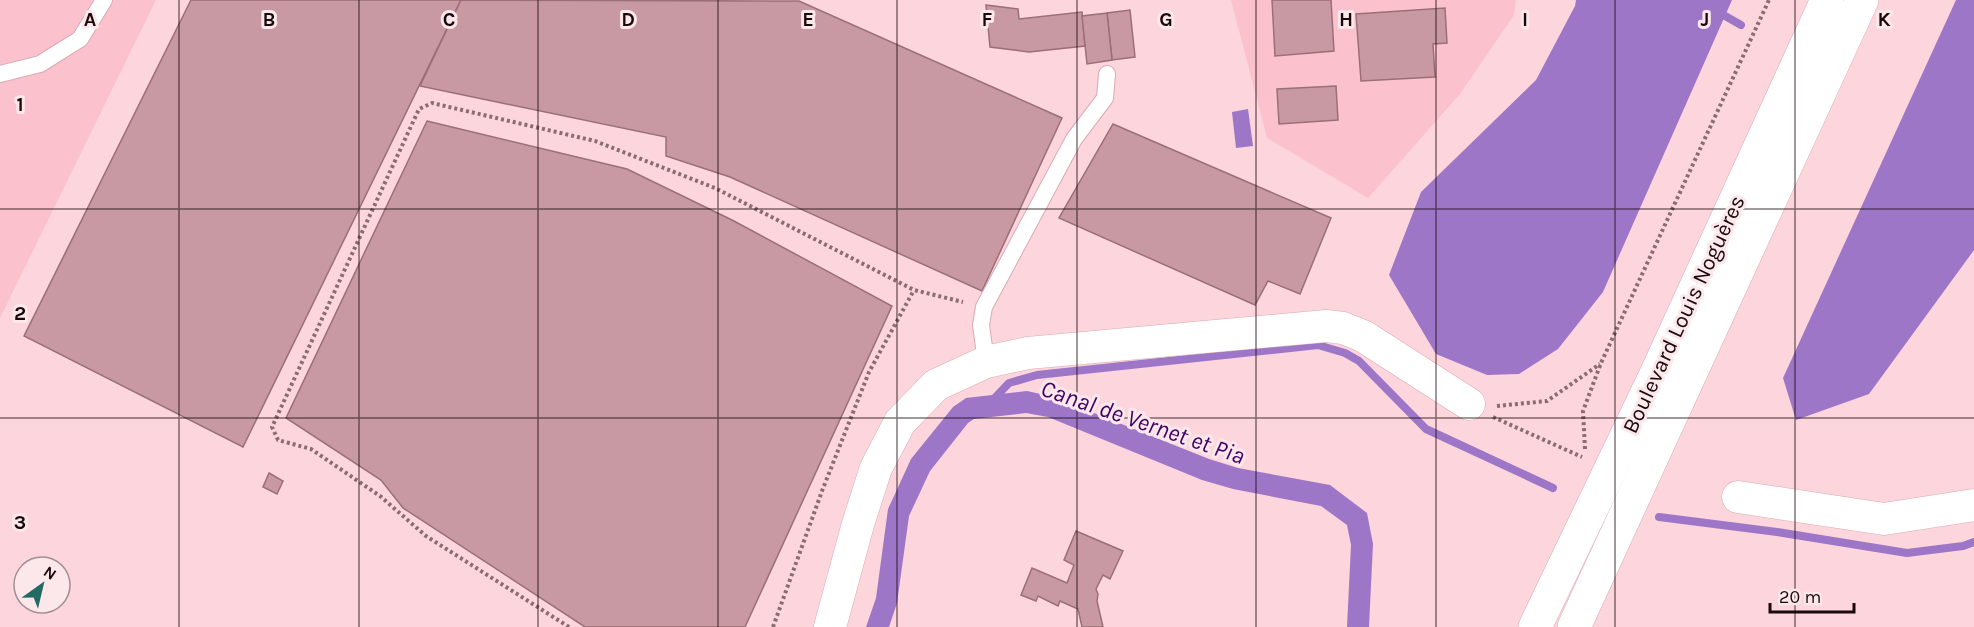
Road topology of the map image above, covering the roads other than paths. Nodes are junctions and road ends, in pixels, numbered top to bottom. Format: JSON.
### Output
{"nodes":[{"id":1,"x":104,"y":0,"type":"edge"},
{"id":2,"x":1827,"y":0,"type":"edge"},
{"id":3,"x":1862,"y":0,"type":"edge"},
{"id":4,"x":0,"y":74,"type":"edge"},
{"id":5,"x":1107,"y":74,"type":"dead end"},
{"id":6,"x":986,"y":363,"type":"junction"},
{"id":7,"x":1472,"y":406,"type":"road end"},
{"id":8,"x":1738,"y":497,"type":"dead end"},
{"id":9,"x":1974,"y":505,"type":"edge"},
{"id":10,"x":830,"y":627,"type":"edge"},
{"id":11,"x":1535,"y":627,"type":"edge"},
{"id":12,"x":1574,"y":627,"type":"edge"}],
"edges":[{"from":1,"to":4,"type":"lane"},
{"from":2,"to":11,"type":"main road","name":"Boulevard Louis Noguères"},
{"from":3,"to":12,"type":"main road","name":"Boulevard Louis Noguères"},
{"from":5,"to":6,"type":"lane"},
{"from":6,"to":7,"type":"street"},
{"from":6,"to":10,"type":"street"},
{"from":8,"to":9,"type":"street"}]}
